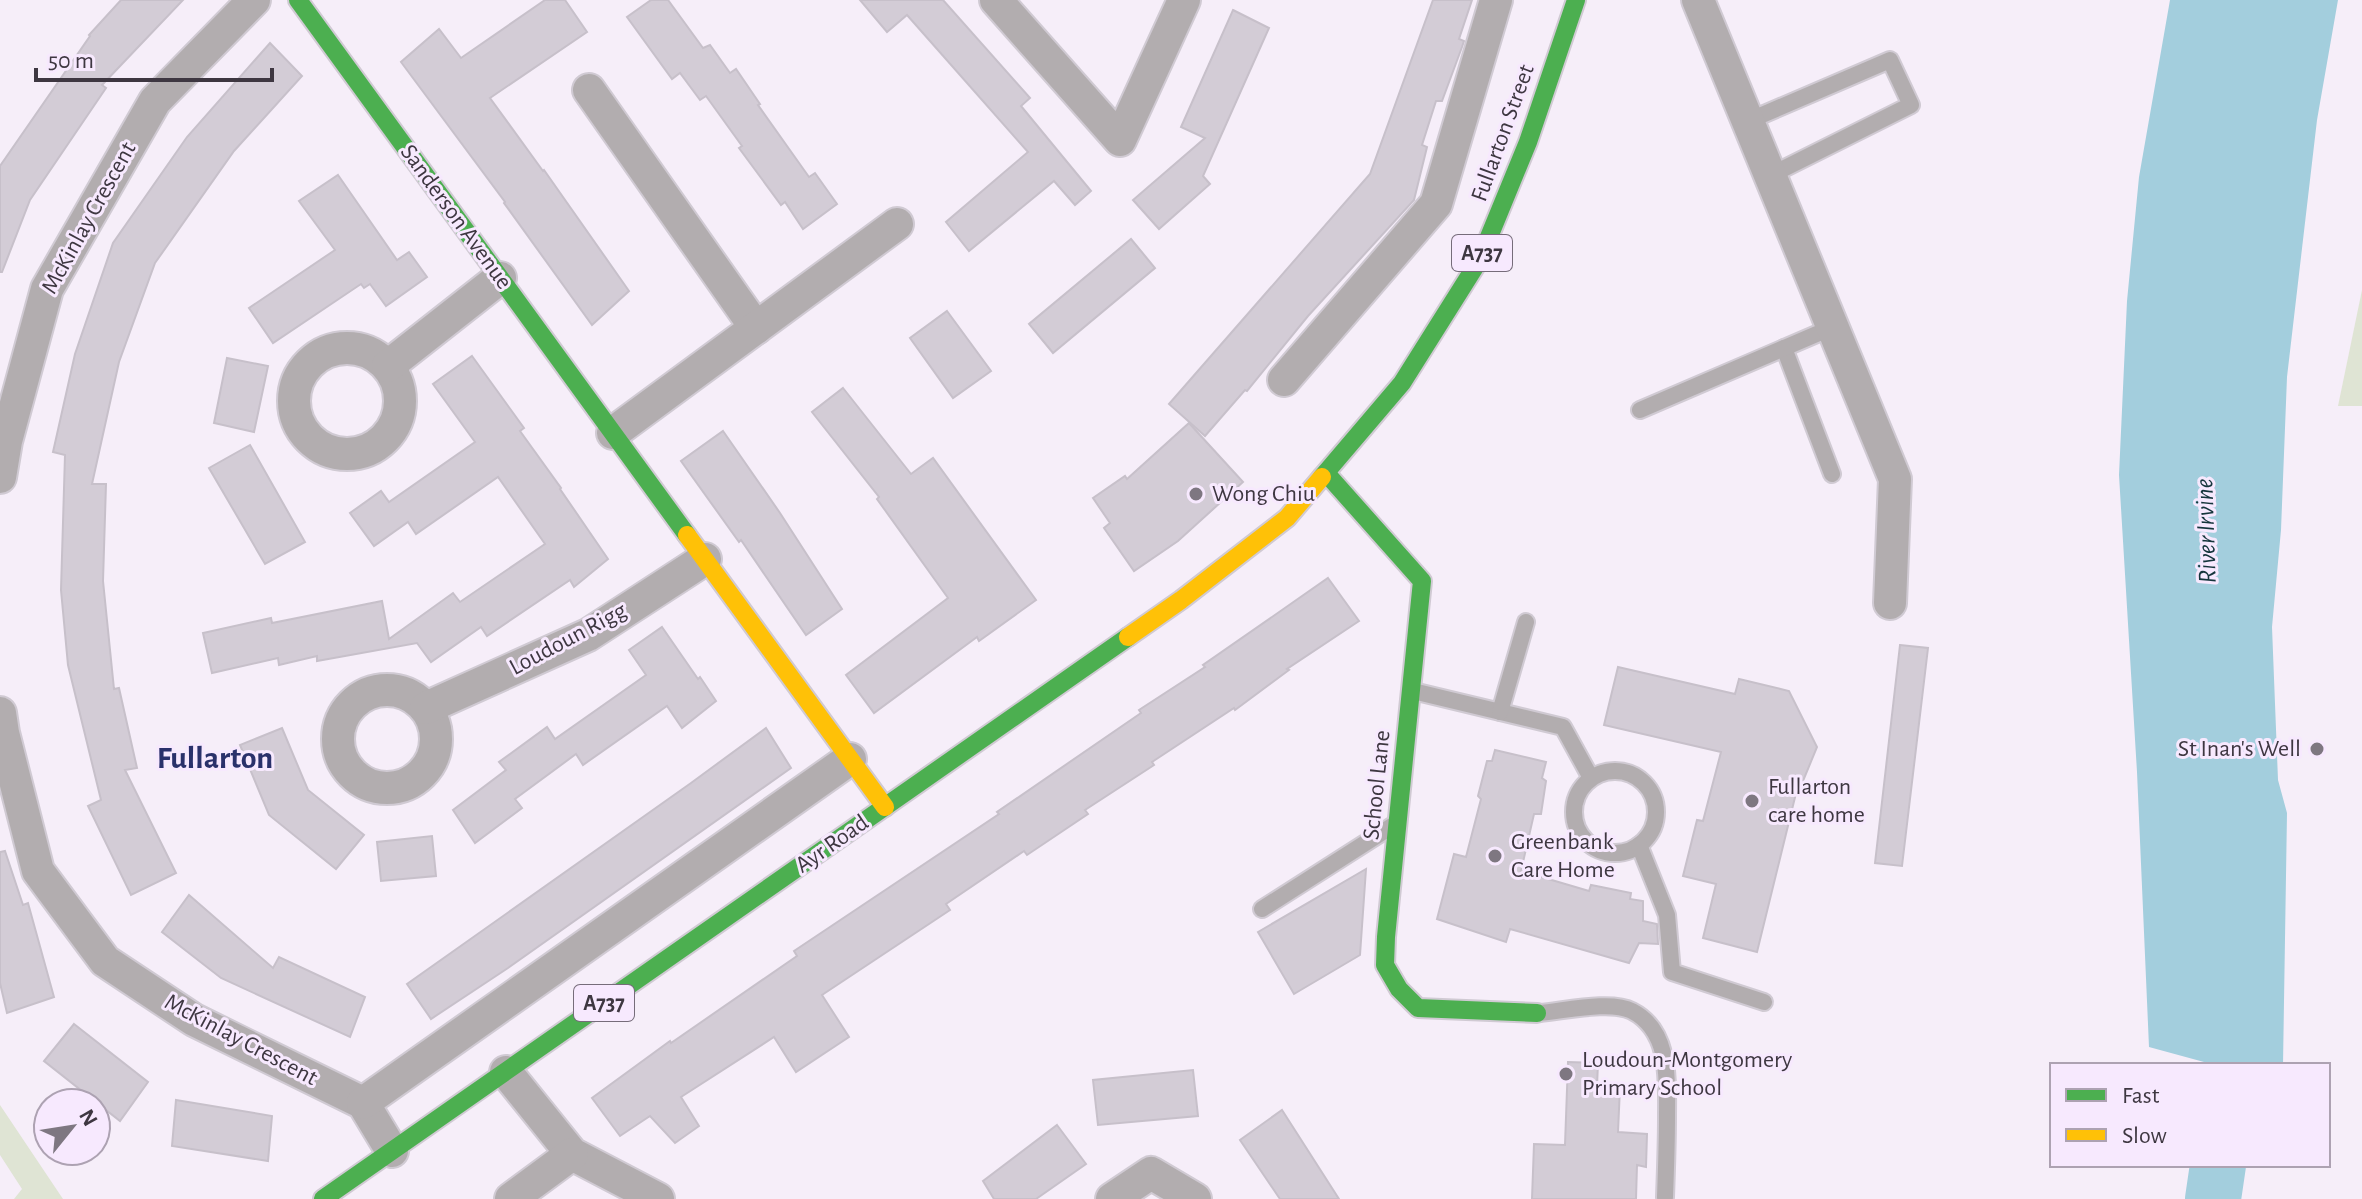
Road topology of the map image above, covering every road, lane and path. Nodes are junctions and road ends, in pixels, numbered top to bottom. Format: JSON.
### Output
{"nodes":[{"id":1,"x":254,"y":0,"type":"edge"},
{"id":2,"x":298,"y":0,"type":"edge"},
{"id":3,"x":996,"y":0,"type":"edge"},
{"id":4,"x":1184,"y":0,"type":"edge"},
{"id":5,"x":1496,"y":0,"type":"edge"},
{"id":6,"x":1576,"y":0,"type":"edge"},
{"id":7,"x":1698,"y":0,"type":"edge"},
{"id":8,"x":589,"y":90,"type":"dead end"},
{"id":9,"x":1748,"y":121,"type":"junction"},
{"id":10,"x":1771,"y":175,"type":"junction"},
{"id":11,"x":897,"y":224,"type":"dead end"},
{"id":12,"x":500,"y":278,"type":"junction"},
{"id":13,"x":1833,"y":327,"type":"junction"},
{"id":14,"x":756,"y":328,"type":"junction"},
{"id":15,"x":1784,"y":348,"type":"junction"},
{"id":16,"x":388,"y":366,"type":"dead end"},
{"id":17,"x":1284,"y":380,"type":"dead end"},
{"id":18,"x":1640,"y":410,"type":"dead end"},
{"id":19,"x":613,"y":433,"type":"junction"},
{"id":20,"x":1326,"y":473,"type":"junction"},
{"id":21,"x":1832,"y":474,"type":"dead end"},
{"id":22,"x":0,"y":477,"type":"edge"},
{"id":23,"x":705,"y":559,"type":"junction"},
{"id":24,"x":1890,"y":603,"type":"dead end"},
{"id":25,"x":1526,"y":622,"type":"dead end"},
{"id":26,"x":1411,"y":691,"type":"junction"},
{"id":27,"x":426,"y":708,"type":"dead end"},
{"id":28,"x":1500,"y":712,"type":"junction"},
{"id":29,"x":0,"y":713,"type":"edge"},
{"id":30,"x":850,"y":759,"type":"junction"},
{"id":31,"x":1591,"y":778,"type":"junction"},
{"id":32,"x":885,"y":807,"type":"junction"},
{"id":33,"x":1398,"y":823,"type":"junction"},
{"id":34,"x":1639,"y":845,"type":"junction"},
{"id":35,"x":1262,"y":909,"type":"dead end"},
{"id":36,"x":1764,"y":1002,"type":"dead end"},
{"id":37,"x":1537,"y":1013,"type":"joint"},
{"id":38,"x":506,"y":1072,"type":"junction"},
{"id":39,"x":363,"y":1103,"type":"junction"},
{"id":40,"x":392,"y":1151,"type":"junction"},
{"id":41,"x":572,"y":1154,"type":"junction"},
{"id":42,"x":1665,"y":1197,"type":"dead end"},
{"id":43,"x":323,"y":1199,"type":"edge"},
{"id":44,"x":511,"y":1199,"type":"edge"},
{"id":45,"x":658,"y":1199,"type":"edge"},
{"id":46,"x":1112,"y":1199,"type":"edge"},
{"id":47,"x":1195,"y":1199,"type":"edge"}],
"edges":[{"from":1,"to":22,"type":"street","name":"McKinlay Crescent"},
{"from":2,"to":12,"type":"main road","name":"Sanderson Avenue"},
{"from":3,"to":4,"type":"street"},
{"from":5,"to":17,"type":"street"},
{"from":6,"to":20,"type":"main road","name":"Fullarton Street","number":"A737"},
{"from":7,"to":9,"type":"street"},
{"from":8,"to":14,"type":"street"},
{"from":9,"to":10,"type":"street"},
{"from":9,"to":10,"type":"lane"},
{"from":10,"to":13,"type":"street"},
{"from":11,"to":14,"type":"street"},
{"from":12,"to":16,"type":"street"},
{"from":12,"to":19,"type":"main road","name":"Sanderson Avenue"},
{"from":13,"to":15,"type":"lane"},
{"from":13,"to":24,"type":"street"},
{"from":14,"to":19,"type":"street"},
{"from":15,"to":18,"type":"lane"},
{"from":15,"to":21,"type":"lane"},
{"from":19,"to":23,"type":"main road","name":"Sanderson Avenue"},
{"from":20,"to":26,"type":"main road","name":"School Lane"},
{"from":20,"to":32,"type":"main road","name":"Ayr Road","number":"A737"},
{"from":23,"to":27,"type":"street","name":"Loudoun Rigg"},
{"from":23,"to":30,"type":"main road","name":"Sanderson Avenue"},
{"from":25,"to":28,"type":"lane"},
{"from":26,"to":28,"type":"lane"},
{"from":26,"to":33,"type":"main road","name":"School Lane"},
{"from":28,"to":31,"type":"lane"},
{"from":29,"to":39,"type":"street","name":"McKinlay Crescent"},
{"from":30,"to":32,"type":"main road","name":"Sanderson Avenue"},
{"from":30,"to":39,"type":"street"},
{"from":31,"to":34,"type":"lane"},
{"from":31,"to":34,"type":"lane"},
{"from":32,"to":38,"type":"main road","name":"Ayr Road","number":"A737"},
{"from":33,"to":35,"type":"lane"},
{"from":33,"to":37,"type":"main road","name":"School Lane"},
{"from":34,"to":36,"type":"lane"},
{"from":37,"to":42,"type":"lane"},
{"from":38,"to":40,"type":"main road","name":"Ayr Road","number":"A737"},
{"from":38,"to":41,"type":"street"},
{"from":39,"to":40,"type":"street"},
{"from":40,"to":43,"type":"main road","name":"Ayr Road","number":"A737"},
{"from":41,"to":44,"type":"street"},
{"from":41,"to":45,"type":"street"},
{"from":46,"to":47,"type":"street"}]}
